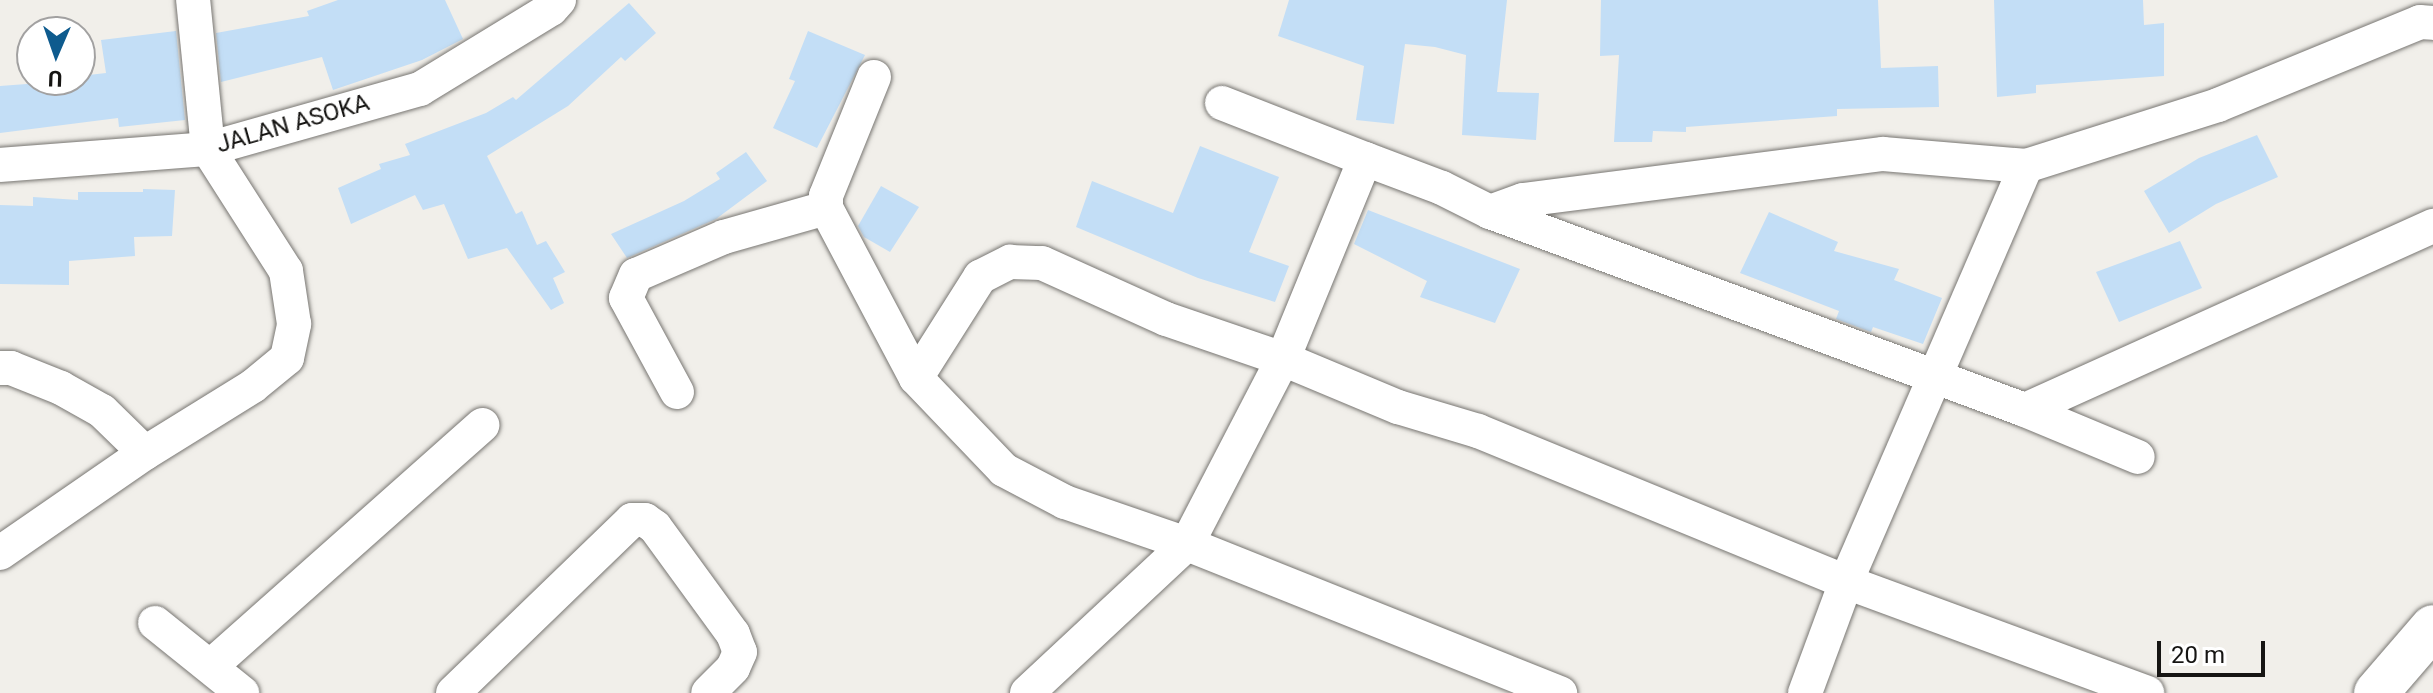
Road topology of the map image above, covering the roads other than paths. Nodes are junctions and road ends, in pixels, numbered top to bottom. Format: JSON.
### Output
{"nodes":[{"id":1,"x":193,"y":0,"type":"edge"},
{"id":2,"x":559,"y":0,"type":"edge"},
{"id":3,"x":2433,"y":23,"type":"edge"},
{"id":4,"x":874,"y":77,"type":"dead end"},
{"id":5,"x":1222,"y":103,"type":"dead end"},
{"id":6,"x":208,"y":149,"type":"junction"},
{"id":7,"x":1365,"y":159,"type":"junction"},
{"id":8,"x":0,"y":165,"type":"edge"},
{"id":9,"x":2026,"y":166,"type":"junction"},
{"id":10,"x":826,"y":208,"type":"junction"},
{"id":11,"x":1490,"y":212,"type":"junction"},
{"id":12,"x":2433,"y":226,"type":"edge"},
{"id":13,"x":1283,"y":359,"type":"junction"},
{"id":14,"x":0,"y":368,"type":"edge"},
{"id":15,"x":1937,"y":377,"type":"junction"},
{"id":16,"x":916,"y":378,"type":"junction"},
{"id":17,"x":677,"y":392,"type":"dead end"},
{"id":18,"x":2025,"y":410,"type":"junction"},
{"id":19,"x":482,"y":425,"type":"dead end"},
{"id":20,"x":145,"y":453,"type":"junction"},
{"id":21,"x":2138,"y":457,"type":"dead end"},
{"id":22,"x":1187,"y":544,"type":"junction"},
{"id":23,"x":0,"y":553,"type":"edge"},
{"id":24,"x":1846,"y":582,"type":"junction"},
{"id":25,"x":155,"y":623,"type":"dead end"},
{"id":26,"x":2433,"y":627,"type":"edge"},
{"id":27,"x":211,"y":666,"type":"junction"},
{"id":28,"x":242,"y":693,"type":"edge"},
{"id":29,"x":453,"y":693,"type":"edge"},
{"id":30,"x":708,"y":693,"type":"edge"},
{"id":31,"x":1027,"y":693,"type":"edge"},
{"id":32,"x":1560,"y":693,"type":"edge"},
{"id":33,"x":1805,"y":693,"type":"edge"},
{"id":34,"x":2147,"y":693,"type":"edge"},
{"id":35,"x":2376,"y":693,"type":"edge"}],
"edges":[{"from":1,"to":6,"type":"street"},
{"from":2,"to":6,"type":"street","name":"JALAN ASOKA"},
{"from":3,"to":9,"type":"street"},
{"from":4,"to":10,"type":"street"},
{"from":5,"to":7,"type":"street"},
{"from":6,"to":8,"type":"street","name":"JALAN ASOKA"},
{"from":6,"to":20,"type":"street"},
{"from":7,"to":11,"type":"street"},
{"from":7,"to":13,"type":"street"},
{"from":9,"to":11,"type":"street"},
{"from":9,"to":15,"type":"street"},
{"from":10,"to":16,"type":"street"},
{"from":10,"to":17,"type":"street"},
{"from":11,"to":15,"type":"street"},
{"from":12,"to":18,"type":"street"},
{"from":13,"to":16,"type":"street"},
{"from":13,"to":22,"type":"street"},
{"from":13,"to":24,"type":"street"},
{"from":14,"to":20,"type":"street"},
{"from":15,"to":18,"type":"street"},
{"from":15,"to":24,"type":"street"},
{"from":16,"to":22,"type":"street"},
{"from":18,"to":21,"type":"street"},
{"from":19,"to":27,"type":"street"},
{"from":20,"to":23,"type":"street"},
{"from":22,"to":31,"type":"street"},
{"from":22,"to":32,"type":"street"},
{"from":24,"to":33,"type":"street"},
{"from":24,"to":34,"type":"street"},
{"from":25,"to":27,"type":"street"},
{"from":26,"to":35,"type":"street"},
{"from":27,"to":28,"type":"street"},
{"from":29,"to":30,"type":"street"}]}
